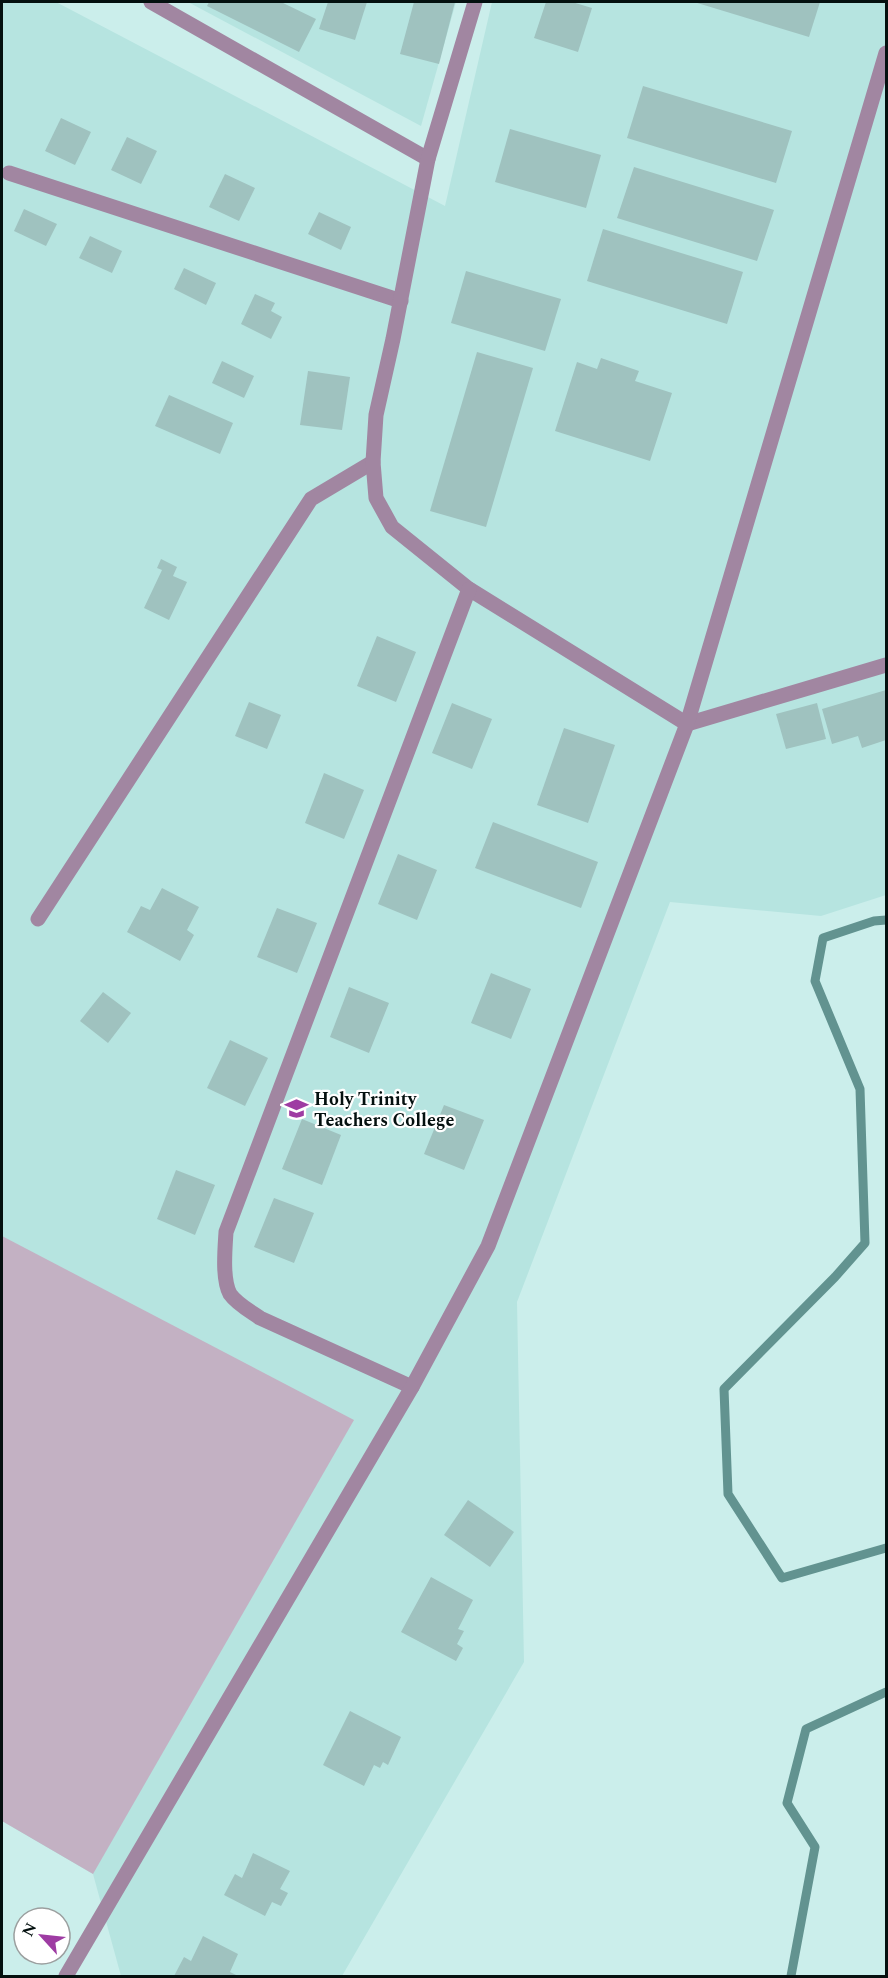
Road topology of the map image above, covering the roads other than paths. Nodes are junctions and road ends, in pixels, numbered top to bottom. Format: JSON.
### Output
{"nodes":[{"id":1,"x":152,"y":2,"type":"edge"},
{"id":2,"x":475,"y":2,"type":"edge"},
{"id":3,"x":886,"y":53,"type":"edge"},
{"id":4,"x":428,"y":159,"type":"junction"},
{"id":5,"x":9,"y":173,"type":"dead end"},
{"id":6,"x":401,"y":301,"type":"junction"},
{"id":7,"x":373,"y":462,"type":"junction"},
{"id":8,"x":469,"y":589,"type":"junction"},
{"id":9,"x":886,"y":665,"type":"edge"},
{"id":10,"x":687,"y":723,"type":"junction"},
{"id":11,"x":38,"y":919,"type":"dead end"},
{"id":12,"x":412,"y":1387,"type":"junction"},
{"id":13,"x":66,"y":1977,"type":"edge"}],
"edges":[{"from":1,"to":4,"type":"street"},
{"from":2,"to":4,"type":"street"},
{"from":3,"to":10,"type":"street"},
{"from":4,"to":6,"type":"street"},
{"from":5,"to":6,"type":"street"},
{"from":6,"to":7,"type":"street"},
{"from":7,"to":8,"type":"street"},
{"from":7,"to":11,"type":"street"},
{"from":8,"to":10,"type":"street"},
{"from":8,"to":12,"type":"street"},
{"from":9,"to":10,"type":"street"},
{"from":10,"to":12,"type":"street"},
{"from":12,"to":13,"type":"street"}]}
